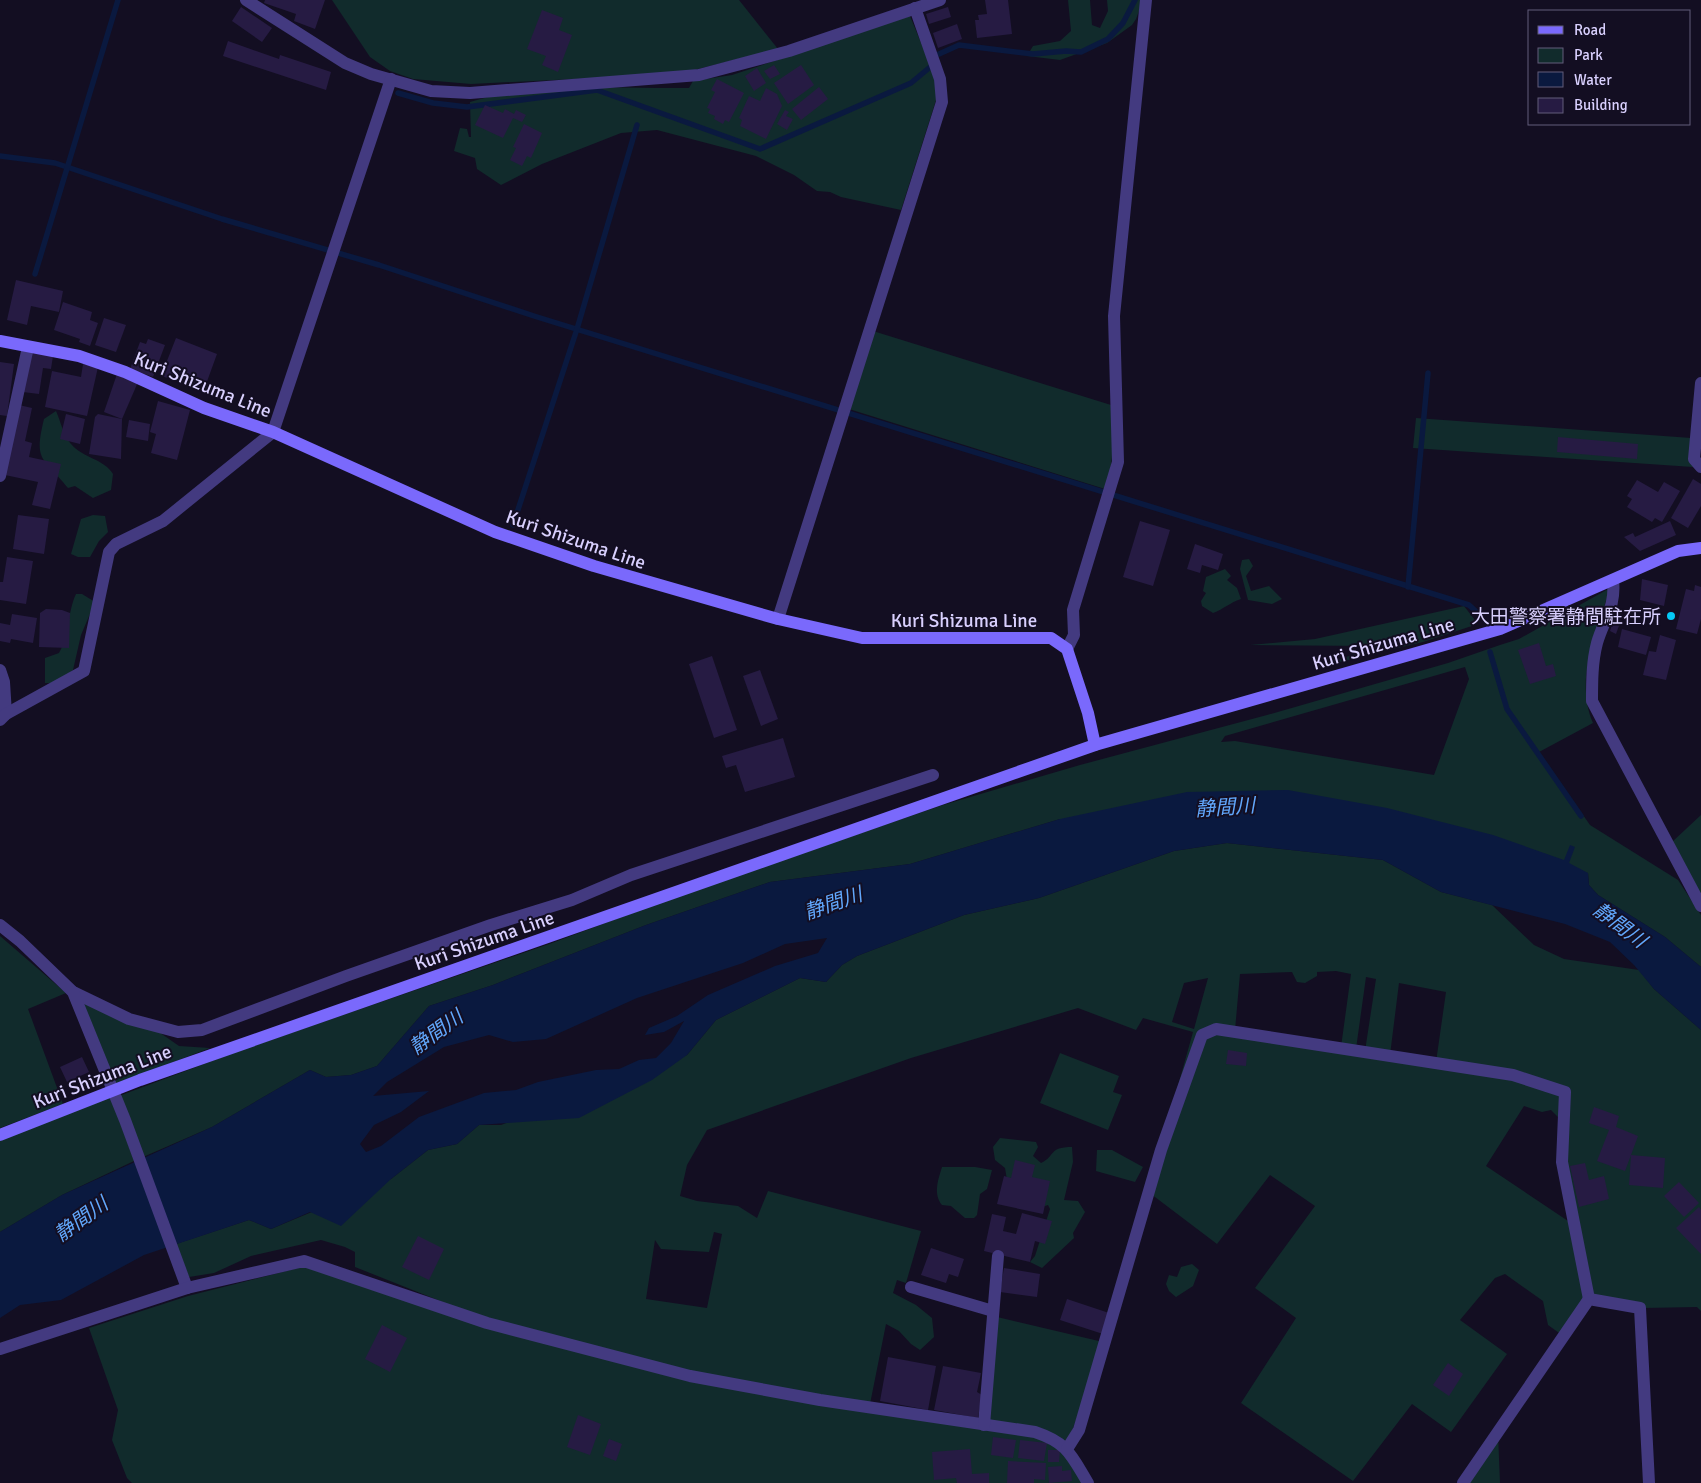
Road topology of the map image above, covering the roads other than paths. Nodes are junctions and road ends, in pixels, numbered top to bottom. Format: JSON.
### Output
{"nodes":[{"id":1,"x":246,"y":0,"type":"edge"},
{"id":2,"x":940,"y":0,"type":"edge"},
{"id":3,"x":1146,"y":0,"type":"edge"},
{"id":4,"x":915,"y":8,"type":"junction"},
{"id":5,"x":391,"y":79,"type":"junction"},
{"id":6,"x":0,"y":342,"type":"edge"},
{"id":7,"x":28,"y":347,"type":"junction"},
{"id":8,"x":1701,"y":383,"type":"edge"},
{"id":9,"x":272,"y":432,"type":"junction"},
{"id":10,"x":1701,"y":467,"type":"edge"},
{"id":11,"x":0,"y":476,"type":"edge"},
{"id":12,"x":1701,"y":548,"type":"edge"},
{"id":13,"x":1613,"y":580,"type":"junction"},
{"id":14,"x":778,"y":619,"type":"junction"},
{"id":15,"x":1066,"y":649,"type":"junction"},
{"id":16,"x":0,"y":670,"type":"edge"},
{"id":17,"x":3,"y":717,"type":"edge"},
{"id":18,"x":1095,"y":745,"type":"junction"},
{"id":19,"x":933,"y":775,"type":"dead end"},
{"id":20,"x":1701,"y":906,"type":"edge"},
{"id":21,"x":0,"y":925,"type":"edge"},
{"id":22,"x":73,"y":992,"type":"junction"},
{"id":23,"x":113,"y":1091,"type":"junction"},
{"id":24,"x":0,"y":1134,"type":"edge"},
{"id":25,"x":998,"y":1256,"type":"dead end"},
{"id":26,"x":187,"y":1288,"type":"junction"},
{"id":27,"x":911,"y":1288,"type":"dead end"},
{"id":28,"x":1589,"y":1299,"type":"junction"},
{"id":29,"x":993,"y":1310,"type":"junction"},
{"id":30,"x":0,"y":1349,"type":"edge"},
{"id":31,"x":984,"y":1425,"type":"junction"},
{"id":32,"x":1067,"y":1449,"type":"junction"},
{"id":33,"x":1088,"y":1483,"type":"edge"},
{"id":34,"x":1463,"y":1483,"type":"edge"},
{"id":35,"x":1649,"y":1483,"type":"edge"}],
"edges":[{"from":1,"to":5,"type":"street"},
{"from":2,"to":4,"type":"street"},
{"from":3,"to":15,"type":"street"},
{"from":4,"to":5,"type":"street"},
{"from":4,"to":14,"type":"street"},
{"from":5,"to":9,"type":"street"},
{"from":6,"to":7,"type":"main road","name":"Kuri Shizuma Line"},
{"from":7,"to":9,"type":"main road","name":"Kuri Shizuma Line"},
{"from":7,"to":11,"type":"street"},
{"from":8,"to":10,"type":"street"},
{"from":9,"to":14,"type":"main road","name":"Kuri Shizuma Line"},
{"from":9,"to":17,"type":"street"},
{"from":12,"to":13,"type":"main road","name":"Kuri Shizuma Line"},
{"from":13,"to":18,"type":"main road","name":"Kuri Shizuma Line"},
{"from":13,"to":20,"type":"street"},
{"from":14,"to":15,"type":"main road","name":"Kuri Shizuma Line"},
{"from":15,"to":18,"type":"main road"},
{"from":16,"to":17,"type":"street"},
{"from":18,"to":23,"type":"main road","name":"Kuri Shizuma Line"},
{"from":19,"to":22,"type":"street"},
{"from":21,"to":22,"type":"street"},
{"from":22,"to":23,"type":"street"},
{"from":23,"to":24,"type":"main road","name":"Kuri Shizuma Line"},
{"from":23,"to":26,"type":"street"},
{"from":25,"to":29,"type":"street"},
{"from":26,"to":30,"type":"street"},
{"from":26,"to":31,"type":"street"},
{"from":27,"to":29,"type":"street"},
{"from":28,"to":32,"type":"street"},
{"from":28,"to":34,"type":"street"},
{"from":28,"to":35,"type":"street"},
{"from":29,"to":31,"type":"street"},
{"from":31,"to":32,"type":"street"},
{"from":32,"to":33,"type":"street"}]}
